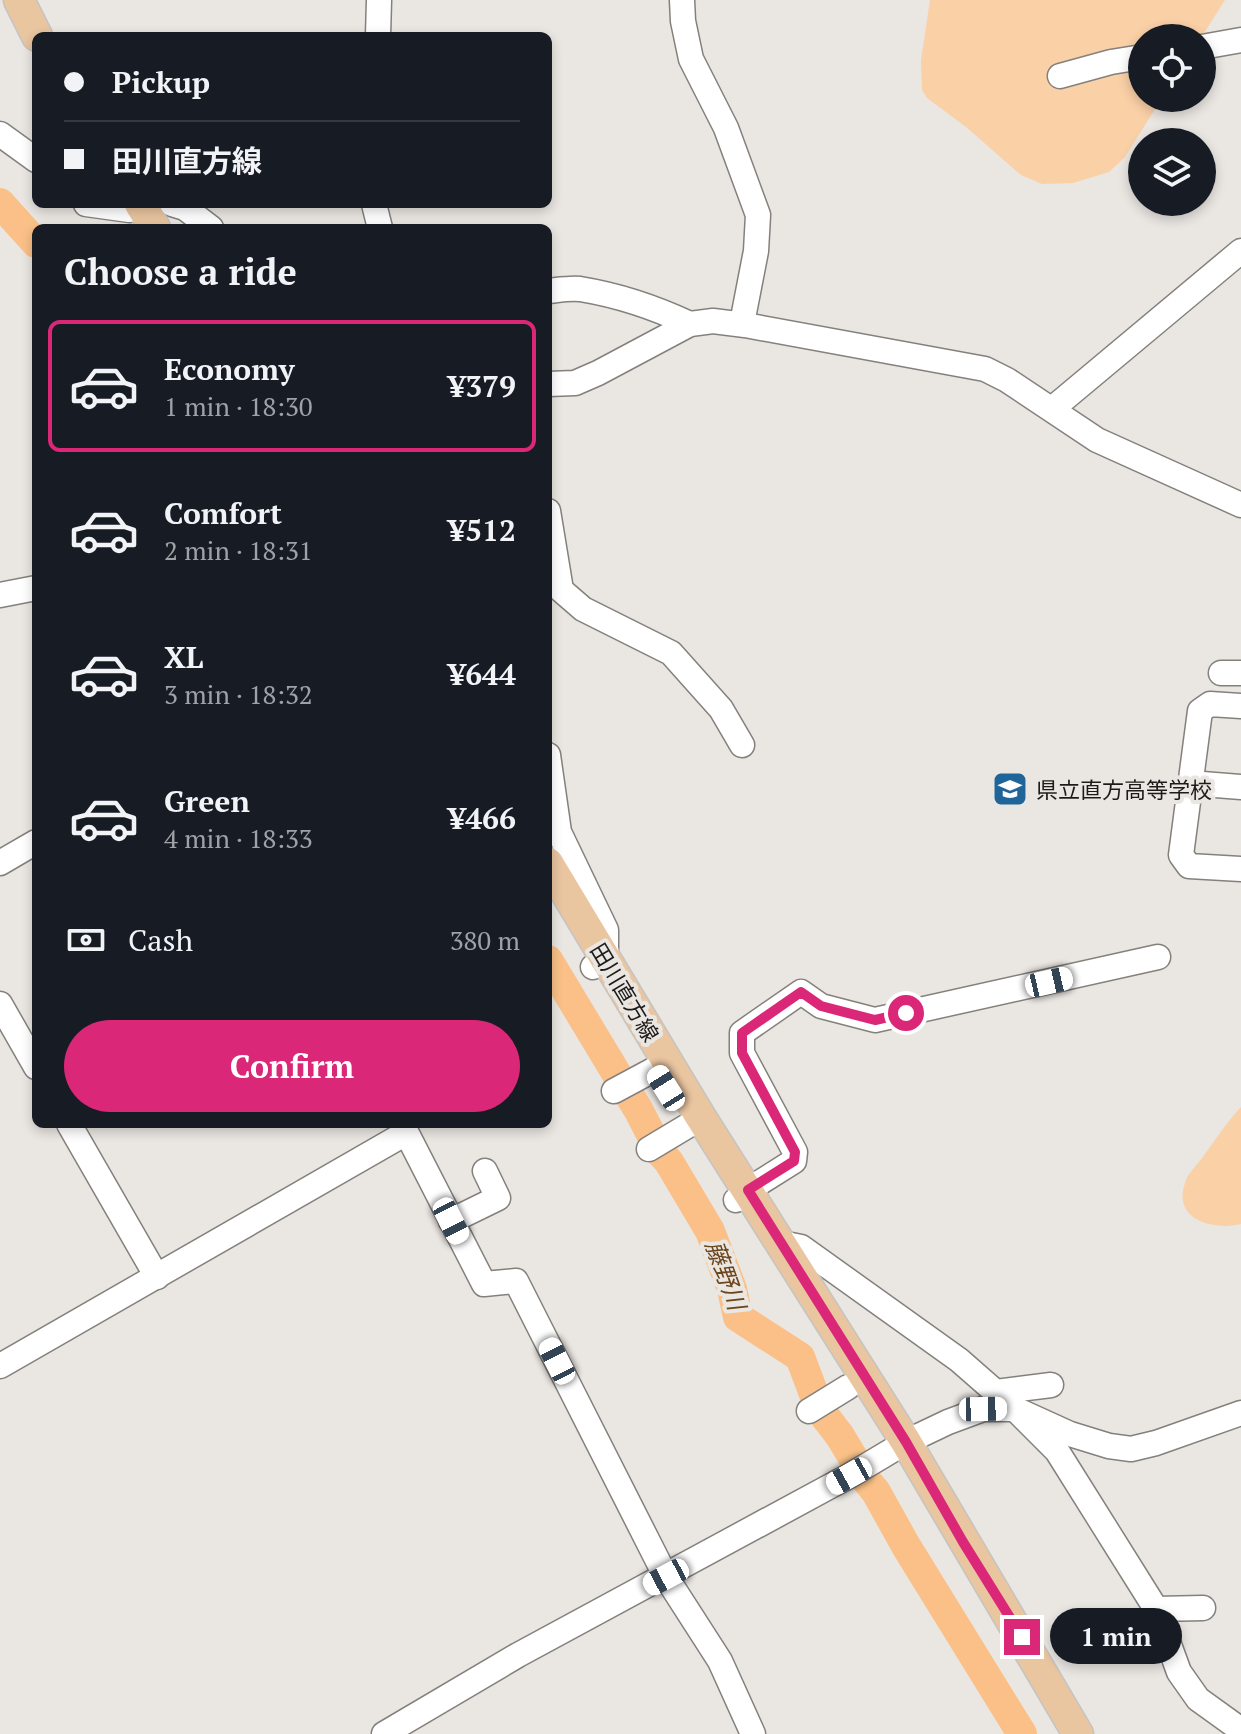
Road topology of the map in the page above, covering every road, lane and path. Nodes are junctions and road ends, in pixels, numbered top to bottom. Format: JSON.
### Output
{"nodes":[{"id":1,"x":19,"y":0,"type":"edge"},
{"id":2,"x":34,"y":0,"type":"edge"},
{"id":3,"x":379,"y":0,"type":"edge"},
{"id":4,"x":682,"y":0,"type":"edge"},
{"id":5,"x":35,"y":32,"type":"edge"},
{"id":6,"x":50,"y":32,"type":"edge"},
{"id":7,"x":378,"y":32,"type":"edge"},
{"id":8,"x":1241,"y":40,"type":"edge"},
{"id":9,"x":1216,"y":44,"type":"edge"},
{"id":10,"x":1128,"y":59,"type":"edge"},
{"id":11,"x":1060,"y":76,"type":"dead end"},
{"id":12,"x":0,"y":134,"type":"edge"},
{"id":13,"x":32,"y":157,"type":"edge"},
{"id":14,"x":113,"y":208,"type":"edge"},
{"id":15,"x":185,"y":208,"type":"edge"},
{"id":16,"x":140,"y":212,"type":"edge"},
{"id":17,"x":206,"y":224,"type":"edge"},
{"id":18,"x":1241,"y":251,"type":"edge"},
{"id":19,"x":552,"y":291,"type":"edge"},
{"id":20,"x":744,"y":313,"type":"dead end"},
{"id":21,"x":690,"y":324,"type":"junction"},
{"id":22,"x":552,"y":384,"type":"edge"},
{"id":23,"x":1052,"y":409,"type":"junction"},
{"id":24,"x":1241,"y":505,"type":"edge"},
{"id":25,"x":552,"y":535,"type":"edge"},
{"id":26,"x":32,"y":589,"type":"edge"},
{"id":27,"x":0,"y":595,"type":"edge"},
{"id":28,"x":1241,"y":706,"type":"edge"},
{"id":29,"x":742,"y":745,"type":"dead end"},
{"id":30,"x":552,"y":783,"type":"edge"},
{"id":31,"x":1190,"y":783,"type":"junction"},
{"id":32,"x":1241,"y":787,"type":"edge"},
{"id":33,"x":32,"y":844,"type":"edge"},
{"id":34,"x":0,"y":863,"type":"edge"},
{"id":35,"x":1241,"y":869,"type":"edge"},
{"id":36,"x":552,"y":871,"type":"edge"},
{"id":37,"x":552,"y":898,"type":"edge"},
{"id":38,"x":1158,"y":957,"type":"dead end"},
{"id":39,"x":599,"y":963,"type":"junction"},
{"id":40,"x":0,"y":1004,"type":"edge"},
{"id":41,"x":32,"y":1060,"type":"edge"},
{"id":42,"x":654,"y":1069,"type":"junction"},
{"id":43,"x":614,"y":1091,"type":"dead end"},
{"id":44,"x":689,"y":1126,"type":"junction"},
{"id":45,"x":71,"y":1128,"type":"edge"},
{"id":46,"x":404,"y":1129,"type":"edge"},
{"id":47,"x":649,"y":1149,"type":"dead end"},
{"id":48,"x":485,"y":1171,"type":"dead end"},
{"id":49,"x":742,"y":1195,"type":"junction"},
{"id":50,"x":451,"y":1221,"type":"junction"},
{"id":51,"x":781,"y":1243,"type":"junction"},
{"id":52,"x":157,"y":1277,"type":"junction"},
{"id":53,"x":0,"y":1366,"type":"edge"},
{"id":54,"x":1051,"y":1385,"type":"dead end"},
{"id":55,"x":848,"y":1388,"type":"junction"},
{"id":56,"x":996,"y":1392,"type":"junction"},
{"id":57,"x":1015,"y":1409,"type":"junction"},
{"id":58,"x":809,"y":1411,"type":"dead end"},
{"id":59,"x":1241,"y":1413,"type":"edge"},
{"id":60,"x":892,"y":1451,"type":"junction"},
{"id":61,"x":666,"y":1577,"type":"junction"},
{"id":62,"x":1203,"y":1608,"type":"dead end"},
{"id":63,"x":1156,"y":1609,"type":"junction"},
{"id":64,"x":1241,"y":1730,"type":"edge"},
{"id":65,"x":384,"y":1734,"type":"edge"},
{"id":66,"x":753,"y":1734,"type":"edge"},
{"id":67,"x":1059,"y":1734,"type":"edge"},
{"id":68,"x":1078,"y":1734,"type":"edge"}],
"edges":[{"from":1,"to":5,"type":"main road"},
{"from":2,"to":6,"type":"main road"},
{"from":3,"to":7,"type":"street"},
{"from":4,"to":20,"type":"street"},
{"from":8,"to":9,"type":"street"},
{"from":10,"to":11,"type":"street"},
{"from":12,"to":13,"type":"street"},
{"from":14,"to":16,"type":"street"},
{"from":15,"to":17,"type":"street"},
{"from":18,"to":23,"type":"street"},
{"from":19,"to":21,"type":"street"},
{"from":21,"to":22,"type":"street"},
{"from":21,"to":23,"type":"street"},
{"from":23,"to":24,"type":"street"},
{"from":25,"to":29,"type":"street"},
{"from":26,"to":27,"type":"street"},
{"from":28,"to":31,"type":"street"},
{"from":30,"to":39,"type":"street"},
{"from":31,"to":32,"type":"street"},
{"from":31,"to":35,"type":"street"},
{"from":33,"to":34,"type":"street"},
{"from":36,"to":39,"type":"main road","name":"田川直方線"},
{"from":37,"to":39,"type":"main road","name":"田川直方線"},
{"from":38,"to":49,"type":"street"},
{"from":39,"to":42,"type":"main road","name":"田川直方線"},
{"from":39,"to":49,"type":"main road","name":"田川直方線"},
{"from":40,"to":41,"type":"street"},
{"from":42,"to":43,"type":"street"},
{"from":42,"to":44,"type":"main road","name":"田川直方線"},
{"from":44,"to":47,"type":"street"},
{"from":44,"to":49,"type":"main road","name":"田川直方線"},
{"from":45,"to":52,"type":"street"},
{"from":46,"to":50,"type":"street"},
{"from":46,"to":52,"type":"street"},
{"from":48,"to":50,"type":"street"},
{"from":49,"to":51,"type":"main road","name":"田川直方線"},
{"from":49,"to":55,"type":"main road","name":"田川直方線"},
{"from":50,"to":61,"type":"street"},
{"from":51,"to":56,"type":"street"},
{"from":51,"to":60,"type":"main road","name":"田川直方線"},
{"from":52,"to":53,"type":"street"},
{"from":54,"to":56,"type":"street"},
{"from":55,"to":58,"type":"street"},
{"from":55,"to":60,"type":"main road","name":"田川直方線"},
{"from":56,"to":57,"type":"street"},
{"from":57,"to":59,"type":"street"},
{"from":57,"to":60,"type":"street"},
{"from":57,"to":63,"type":"street"},
{"from":60,"to":61,"type":"street"},
{"from":60,"to":67,"type":"main road","name":"田川直方線"},
{"from":60,"to":68,"type":"main road","name":"田川直方線"},
{"from":61,"to":65,"type":"street"},
{"from":61,"to":66,"type":"street"},
{"from":62,"to":63,"type":"street"},
{"from":63,"to":64,"type":"street"}]}
